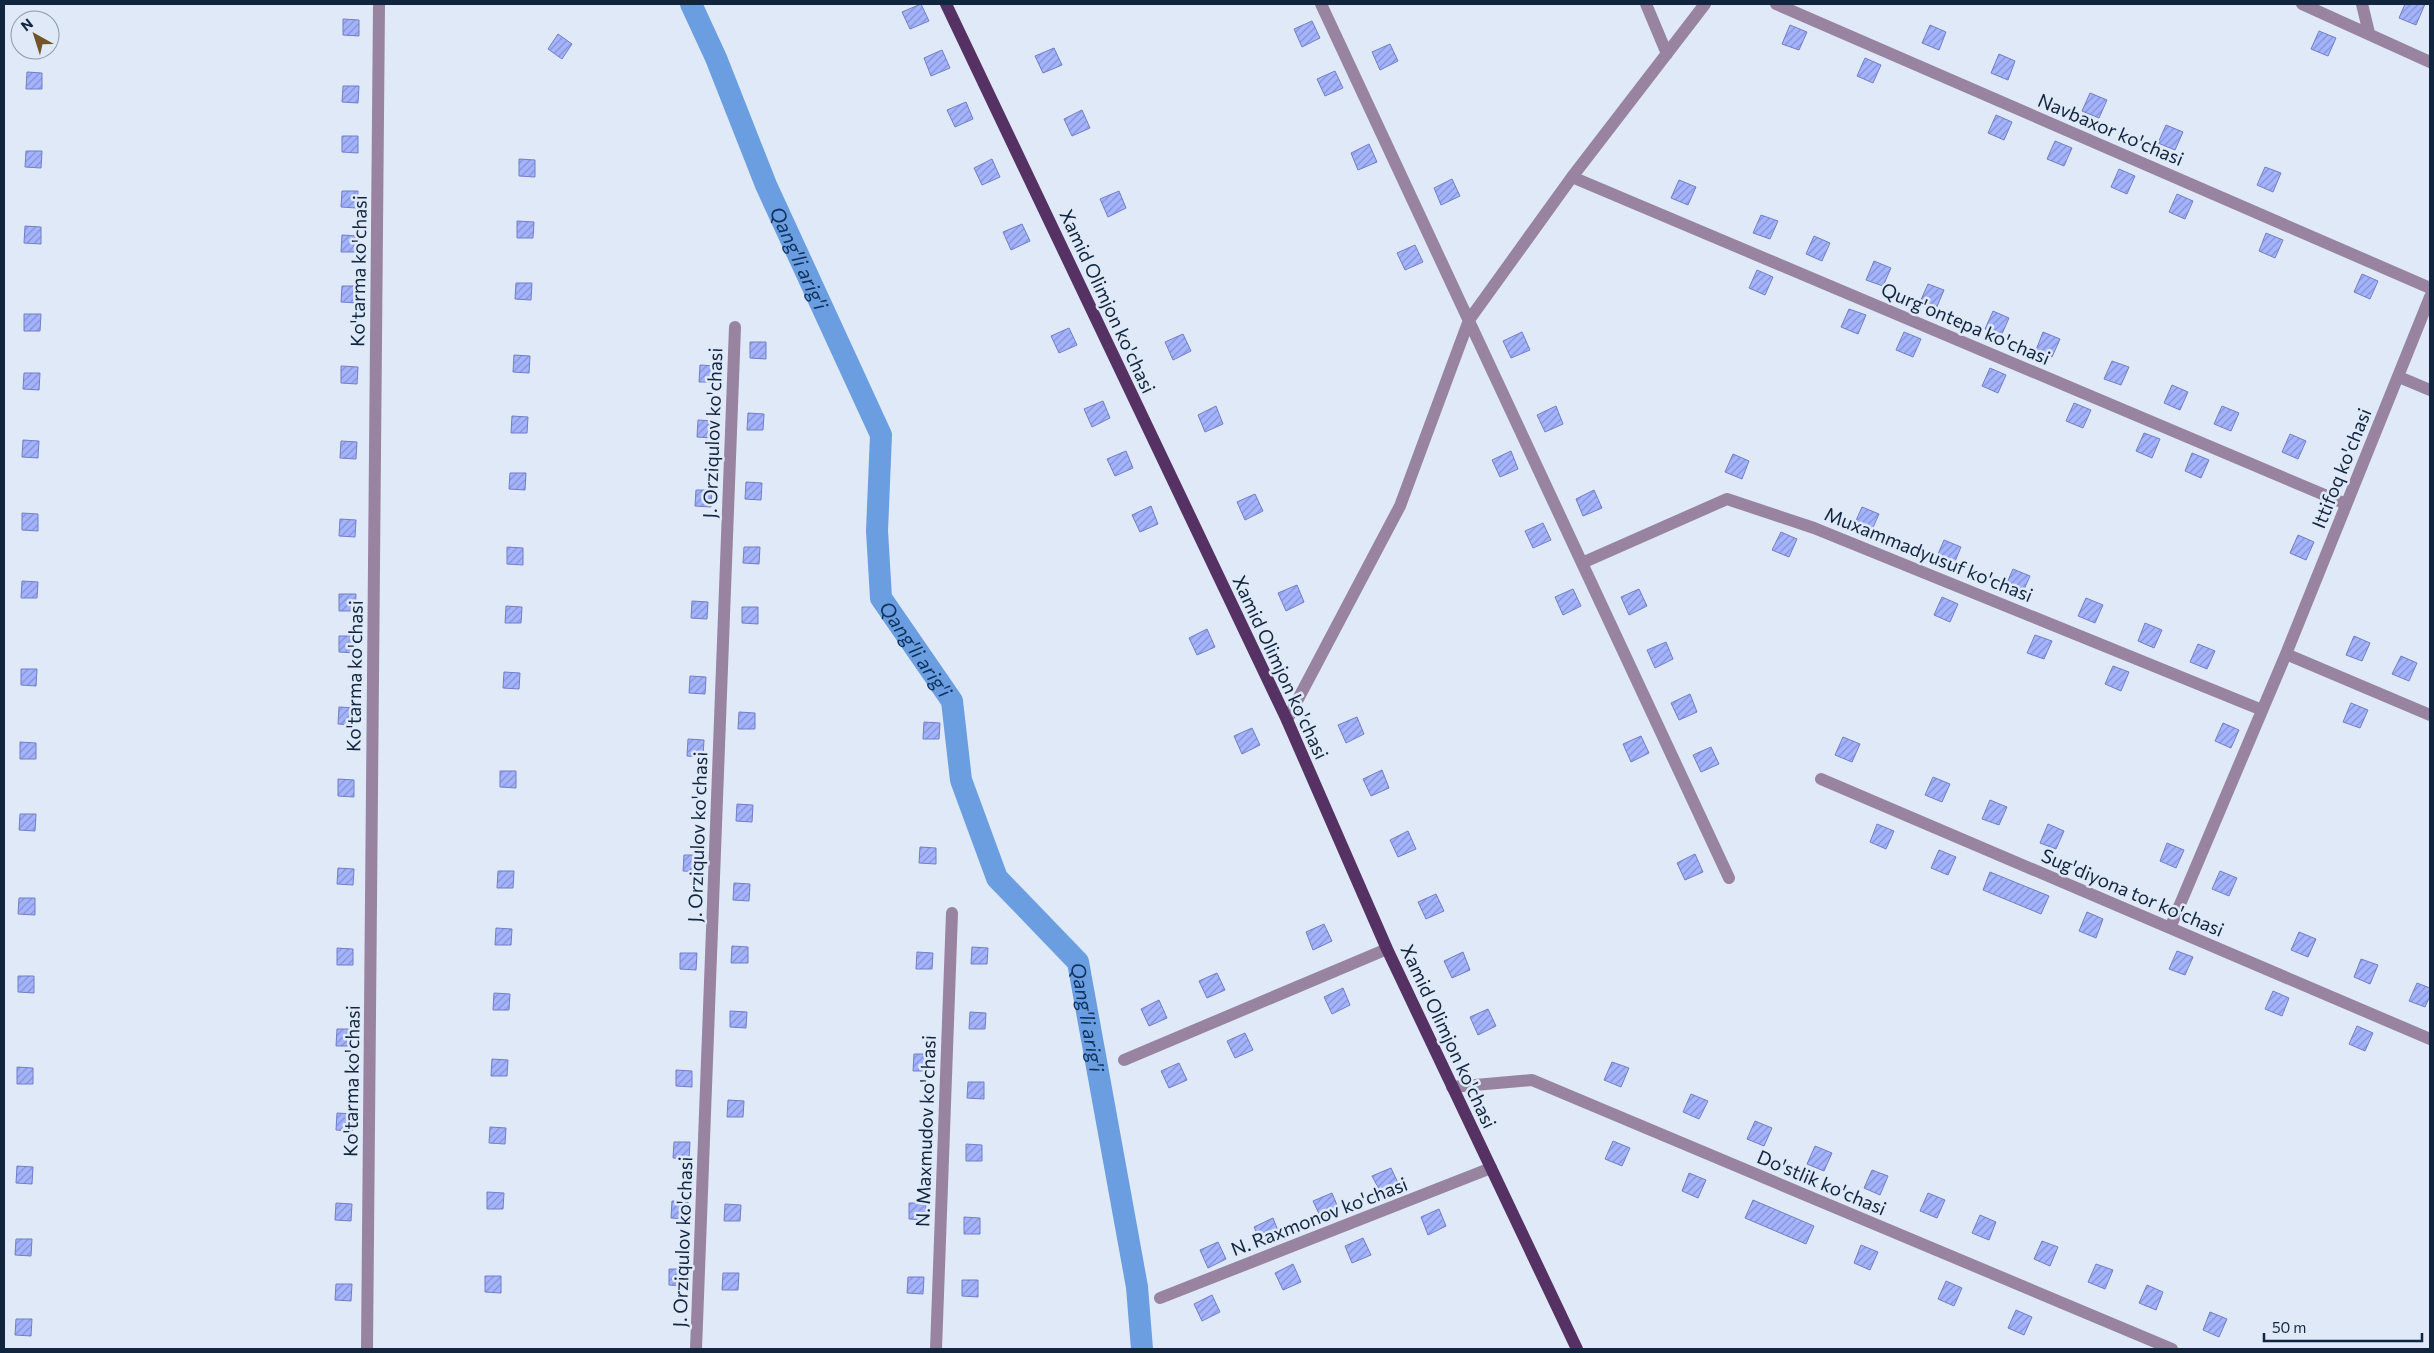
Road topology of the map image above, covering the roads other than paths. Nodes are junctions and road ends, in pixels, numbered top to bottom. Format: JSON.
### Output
{"nodes":[{"id":1,"x":379,"y":4,"type":"edge"},
{"id":2,"x":946,"y":4,"type":"edge"},
{"id":3,"x":1321,"y":4,"type":"edge"},
{"id":4,"x":1646,"y":4,"type":"edge"},
{"id":5,"x":1705,"y":4,"type":"edge"},
{"id":6,"x":1776,"y":4,"type":"edge"},
{"id":7,"x":2302,"y":4,"type":"edge"},
{"id":8,"x":2362,"y":4,"type":"edge"},
{"id":9,"x":2369,"y":33,"type":"junction"},
{"id":10,"x":1667,"y":54,"type":"junction"},
{"id":11,"x":2430,"y":62,"type":"edge"},
{"id":12,"x":1572,"y":177,"type":"junction"},
{"id":13,"x":2430,"y":288,"type":"edge"},
{"id":14,"x":2430,"y":297,"type":"edge"},
{"id":15,"x":1469,"y":320,"type":"junction"},
{"id":16,"x":735,"y":327,"type":"dead end"},
{"id":17,"x":2399,"y":377,"type":"junction"},
{"id":18,"x":2430,"y":390,"type":"edge"},
{"id":19,"x":2346,"y":504,"type":"junction"},
{"id":20,"x":1582,"y":563,"type":"junction"},
{"id":21,"x":2286,"y":654,"type":"junction"},
{"id":22,"x":2262,"y":710,"type":"junction"},
{"id":23,"x":2430,"y":715,"type":"edge"},
{"id":24,"x":1287,"y":720,"type":"junction"},
{"id":25,"x":1821,"y":779,"type":"dead end"},
{"id":26,"x":1729,"y":878,"type":"dead end"},
{"id":27,"x":952,"y":914,"type":"dead end"},
{"id":28,"x":2170,"y":928,"type":"junction"},
{"id":29,"x":1387,"y":949,"type":"junction"},
{"id":30,"x":2430,"y":1039,"type":"edge"},
{"id":31,"x":1124,"y":1060,"type":"dead end"},
{"id":32,"x":1452,"y":1087,"type":"junction"},
{"id":33,"x":1491,"y":1168,"type":"junction"},
{"id":34,"x":1160,"y":1298,"type":"dead end"},
{"id":35,"x":367,"y":1349,"type":"edge"},
{"id":36,"x":696,"y":1349,"type":"edge"},
{"id":37,"x":936,"y":1349,"type":"edge"},
{"id":38,"x":1577,"y":1349,"type":"edge"},
{"id":39,"x":2172,"y":1349,"type":"edge"}],
"edges":[{"from":1,"to":35,"type":"street","name":"Ko'tarma ko'chasi"},
{"from":2,"to":24,"type":"main road","name":"Xamid Olimjon ko'chasi"},
{"from":3,"to":15,"type":"street"},
{"from":4,"to":10,"type":"street"},
{"from":5,"to":10,"type":"street"},
{"from":6,"to":13,"type":"street","name":"Navbaxor ko'chasi"},
{"from":7,"to":9,"type":"street"},
{"from":8,"to":9,"type":"street"},
{"from":9,"to":11,"type":"street"},
{"from":10,"to":12,"type":"street"},
{"from":12,"to":15,"type":"street"},
{"from":12,"to":19,"type":"street","name":"Qurg'ontepa ko'chasi"},
{"from":14,"to":17,"type":"street","name":"Ittifoq ko'chasi"},
{"from":15,"to":20,"type":"street"},
{"from":15,"to":24,"type":"street"},
{"from":16,"to":36,"type":"street","name":"J. Orziqulov ko'chasi"},
{"from":17,"to":18,"type":"street"},
{"from":17,"to":19,"type":"street","name":"Ittifoq ko'chasi"},
{"from":19,"to":21,"type":"street","name":"Ittifoq ko'chasi"},
{"from":20,"to":22,"type":"street","name":"Muxammadyusuf ko'chasi"},
{"from":20,"to":26,"type":"street"},
{"from":21,"to":22,"type":"street","name":"Ittifoq ko'chasi"},
{"from":21,"to":23,"type":"street"},
{"from":22,"to":28,"type":"street","name":"Ittifoq ko'chasi"},
{"from":24,"to":29,"type":"main road","name":"Xamid Olimjon ko'chasi"},
{"from":25,"to":28,"type":"street","name":"Sug'diyona tor ko'chasi"},
{"from":27,"to":37,"type":"street","name":"N. Maxmudov ko'chasi"},
{"from":28,"to":30,"type":"street","name":"Sug'diyona tor ko'chasi"},
{"from":29,"to":31,"type":"street"},
{"from":29,"to":32,"type":"main road","name":"Xamid Olimjon ko'chasi"},
{"from":32,"to":33,"type":"main road","name":"Xamid Olimjon ko'chasi"},
{"from":32,"to":39,"type":"street","name":"Do'stlik ko'chasi"},
{"from":33,"to":34,"type":"street","name":"N. Raxmonov ko'chasi"},
{"from":33,"to":38,"type":"main road","name":"Xamid Olimjon ko'chasi"}]}
